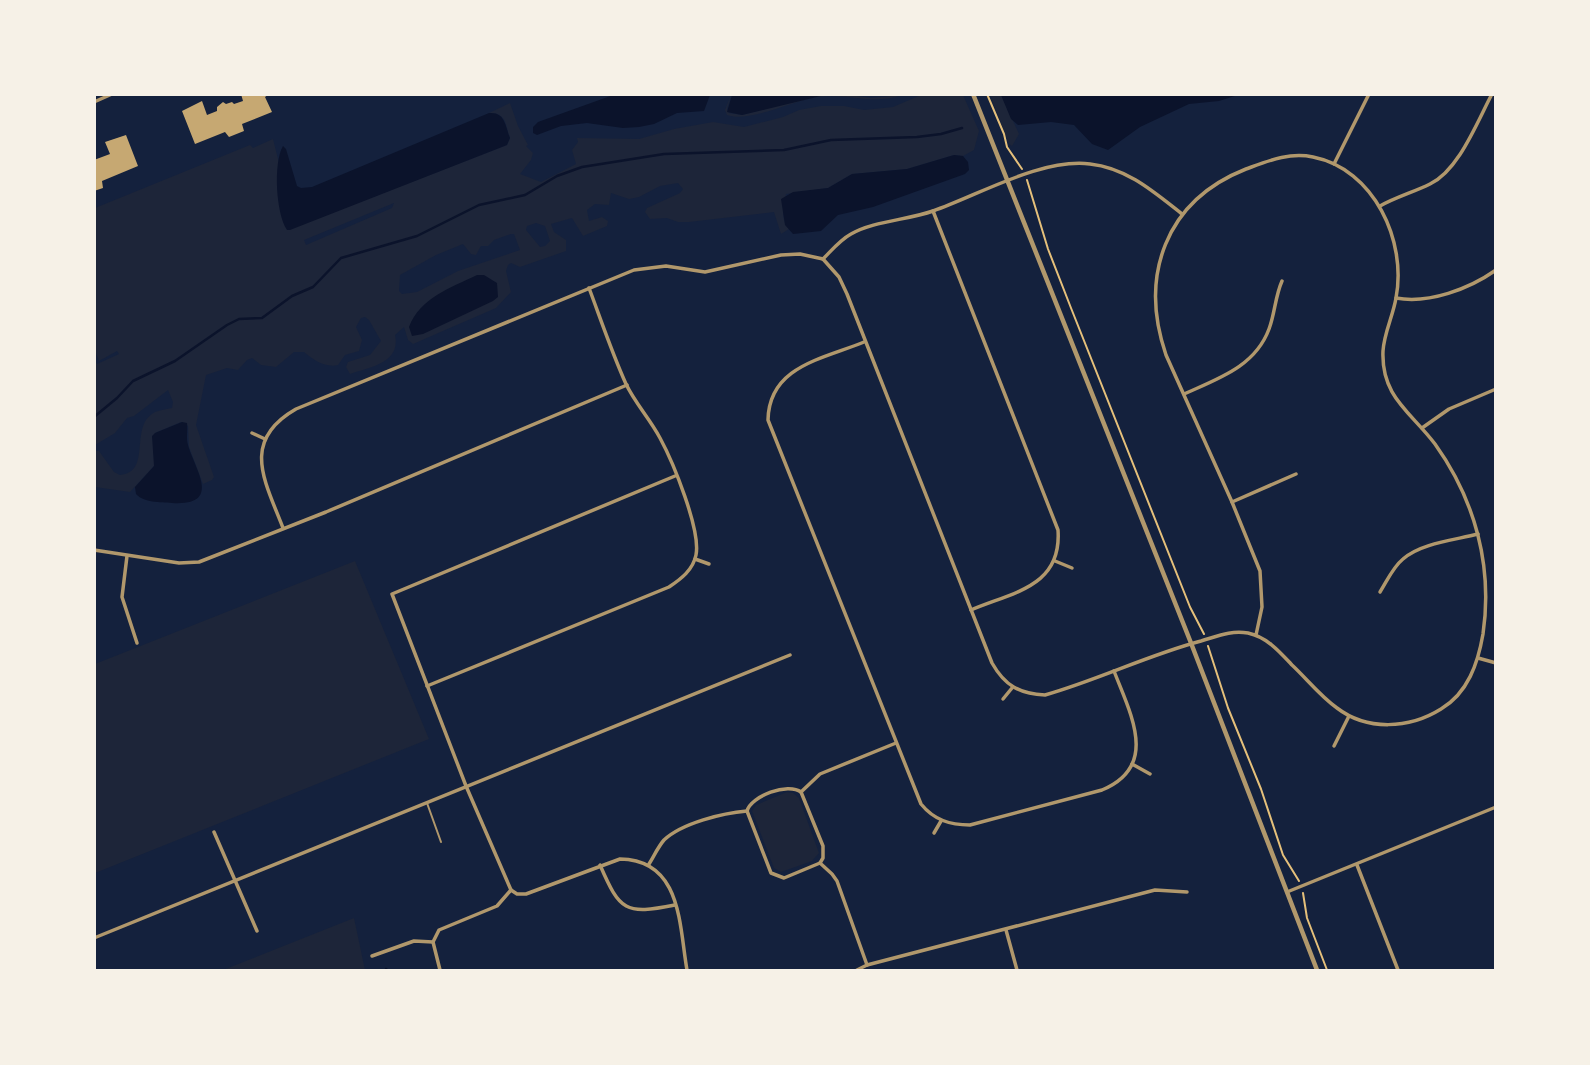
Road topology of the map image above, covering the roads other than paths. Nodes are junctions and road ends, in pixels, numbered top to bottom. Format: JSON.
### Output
{"nodes":[{"id":1,"x":112,"y":94,"type":"edge"},
{"id":2,"x":973,"y":94,"type":"edge"},
{"id":3,"x":1369,"y":94,"type":"edge"},
{"id":4,"x":1492,"y":94,"type":"edge"},
{"id":5,"x":94,"y":102,"type":"edge"},
{"id":6,"x":1334,"y":164,"type":"junction"},
{"id":7,"x":1009,"y":182,"type":"junction"},
{"id":8,"x":1380,"y":207,"type":"junction"},
{"id":9,"x":933,"y":211,"type":"junction"},
{"id":10,"x":1182,"y":214,"type":"junction"},
{"id":11,"x":823,"y":259,"type":"junction"},
{"id":12,"x":1496,"y":270,"type":"edge"},
{"id":13,"x":1282,"y":281,"type":"dead end"},
{"id":14,"x":589,"y":288,"type":"junction"},
{"id":15,"x":1396,"y":298,"type":"junction"},
{"id":16,"x":864,"y":342,"type":"junction"},
{"id":17,"x":627,"y":385,"type":"junction"},
{"id":18,"x":1496,"y":389,"type":"edge"},
{"id":19,"x":1184,"y":394,"type":"junction"},
{"id":20,"x":1422,"y":428,"type":"junction"},
{"id":21,"x":252,"y":433,"type":"dead end"},
{"id":22,"x":265,"y":439,"type":"junction"},
{"id":23,"x":1296,"y":474,"type":"dead end"},
{"id":24,"x":675,"y":476,"type":"junction"},
{"id":25,"x":1232,"y":502,"type":"junction"},
{"id":26,"x":283,"y":528,"type":"junction"},
{"id":27,"x":1478,"y":534,"type":"junction"},
{"id":28,"x":94,"y":550,"type":"edge"},
{"id":29,"x":127,"y":556,"type":"junction"},
{"id":30,"x":695,"y":559,"type":"junction"},
{"id":31,"x":1055,"y":561,"type":"junction"},
{"id":32,"x":709,"y":564,"type":"dead end"},
{"id":33,"x":1072,"y":568,"type":"dead end"},
{"id":34,"x":1380,"y":592,"type":"dead end"},
{"id":35,"x":971,"y":610,"type":"junction"},
{"id":36,"x":1256,"y":635,"type":"junction"},
{"id":37,"x":137,"y":643,"type":"dead end"},
{"id":38,"x":1191,"y":643,"type":"junction"},
{"id":39,"x":790,"y":655,"type":"dead end"},
{"id":40,"x":1478,"y":658,"type":"junction"},
{"id":41,"x":1496,"y":663,"type":"edge"},
{"id":42,"x":1114,"y":671,"type":"junction"},
{"id":43,"x":427,"y":686,"type":"junction"},
{"id":44,"x":1012,"y":688,"type":"junction"},
{"id":45,"x":1003,"y":699,"type":"dead end"},
{"id":46,"x":1349,"y":716,"type":"junction"},
{"id":47,"x":896,"y":743,"type":"junction"},
{"id":48,"x":1334,"y":746,"type":"dead end"},
{"id":49,"x":1132,"y":764,"type":"junction"},
{"id":50,"x":1150,"y":774,"type":"dead end"},
{"id":51,"x":466,"y":786,"type":"junction"},
{"id":52,"x":801,"y":792,"type":"junction"},
{"id":53,"x":426,"y":802,"type":"junction"},
{"id":54,"x":1496,"y":807,"type":"edge"},
{"id":55,"x":747,"y":811,"type":"junction"},
{"id":56,"x":942,"y":821,"type":"junction"},
{"id":57,"x":214,"y":832,"type":"dead end"},
{"id":58,"x":934,"y":833,"type":"dead end"},
{"id":59,"x":441,"y":842,"type":"dead end"},
{"id":60,"x":820,"y":863,"type":"junction"},
{"id":61,"x":649,"y":864,"type":"junction"},
{"id":62,"x":1357,"y":864,"type":"junction"},
{"id":63,"x":600,"y":865,"type":"junction"},
{"id":64,"x":236,"y":881,"type":"junction"},
{"id":65,"x":511,"y":890,"type":"junction"},
{"id":66,"x":1186,"y":892,"type":"dead end"},
{"id":67,"x":1287,"y":892,"type":"junction"},
{"id":68,"x":676,"y":905,"type":"junction"},
{"id":69,"x":1006,"y":930,"type":"junction"},
{"id":70,"x":257,"y":931,"type":"dead end"},
{"id":71,"x":94,"y":938,"type":"edge"},
{"id":72,"x":433,"y":942,"type":"junction"},
{"id":73,"x":372,"y":956,"type":"dead end"},
{"id":74,"x":867,"y":965,"type":"junction"},
{"id":75,"x":440,"y":971,"type":"edge"},
{"id":76,"x":687,"y":971,"type":"edge"},
{"id":77,"x":857,"y":971,"type":"edge"},
{"id":78,"x":1017,"y":971,"type":"edge"},
{"id":79,"x":1317,"y":971,"type":"edge"},
{"id":80,"x":1398,"y":971,"type":"edge"}],
"edges":[{"from":1,"to":5,"type":"street"},
{"from":2,"to":7,"type":"street"},
{"from":3,"to":6,"type":"street"},
{"from":4,"to":8,"type":"street"},
{"from":6,"to":8,"type":"street"},
{"from":6,"to":10,"type":"street"},
{"from":7,"to":9,"type":"street"},
{"from":7,"to":10,"type":"street"},
{"from":7,"to":38,"type":"street"},
{"from":8,"to":15,"type":"street"},
{"from":9,"to":11,"type":"street"},
{"from":9,"to":31,"type":"street"},
{"from":10,"to":19,"type":"street"},
{"from":11,"to":14,"type":"street"},
{"from":11,"to":16,"type":"street"},
{"from":12,"to":15,"type":"street"},
{"from":13,"to":19,"type":"street"},
{"from":14,"to":17,"type":"street"},
{"from":14,"to":22,"type":"street"},
{"from":15,"to":20,"type":"street"},
{"from":16,"to":35,"type":"street"},
{"from":16,"to":47,"type":"street"},
{"from":17,"to":24,"type":"street"},
{"from":17,"to":26,"type":"street"},
{"from":18,"to":20,"type":"street"},
{"from":19,"to":25,"type":"street"},
{"from":20,"to":27,"type":"street"},
{"from":21,"to":22,"type":"street"},
{"from":22,"to":26,"type":"street"},
{"from":23,"to":25,"type":"street"},
{"from":24,"to":30,"type":"street"},
{"from":24,"to":43,"type":"street"},
{"from":25,"to":36,"type":"street"},
{"from":26,"to":29,"type":"street"},
{"from":27,"to":34,"type":"street"},
{"from":27,"to":40,"type":"street"},
{"from":28,"to":29,"type":"street"},
{"from":29,"to":37,"type":"street"},
{"from":30,"to":32,"type":"street"},
{"from":30,"to":43,"type":"street"},
{"from":31,"to":33,"type":"street"},
{"from":31,"to":35,"type":"street"},
{"from":35,"to":44,"type":"street"},
{"from":36,"to":38,"type":"street"},
{"from":36,"to":46,"type":"street"},
{"from":38,"to":42,"type":"street"},
{"from":38,"to":67,"type":"street"},
{"from":39,"to":51,"type":"street"},
{"from":40,"to":41,"type":"street"},
{"from":40,"to":46,"type":"street"},
{"from":42,"to":44,"type":"street"},
{"from":42,"to":49,"type":"street"},
{"from":43,"to":51,"type":"street"},
{"from":44,"to":45,"type":"street"},
{"from":46,"to":48,"type":"street"},
{"from":47,"to":52,"type":"street"},
{"from":47,"to":56,"type":"street"},
{"from":49,"to":50,"type":"street"},
{"from":49,"to":56,"type":"street"},
{"from":51,"to":53,"type":"street"},
{"from":51,"to":65,"type":"street"},
{"from":52,"to":55,"type":"street"},
{"from":52,"to":60,"type":"street"},
{"from":53,"to":59,"type":"lane"},
{"from":53,"to":64,"type":"street"},
{"from":54,"to":62,"type":"street"},
{"from":55,"to":60,"type":"street"},
{"from":55,"to":61,"type":"street"},
{"from":56,"to":58,"type":"street"},
{"from":57,"to":64,"type":"street"},
{"from":60,"to":74,"type":"street"},
{"from":61,"to":63,"type":"street"},
{"from":61,"to":68,"type":"street"},
{"from":62,"to":67,"type":"street"},
{"from":62,"to":80,"type":"street"},
{"from":63,"to":65,"type":"street"},
{"from":63,"to":68,"type":"street"},
{"from":64,"to":70,"type":"street"},
{"from":64,"to":71,"type":"street"},
{"from":65,"to":72,"type":"street"},
{"from":66,"to":69,"type":"street"},
{"from":67,"to":79,"type":"street"},
{"from":68,"to":76,"type":"street"},
{"from":69,"to":74,"type":"street"},
{"from":69,"to":78,"type":"street"},
{"from":72,"to":73,"type":"street"},
{"from":72,"to":75,"type":"street"},
{"from":74,"to":77,"type":"street"}]}
